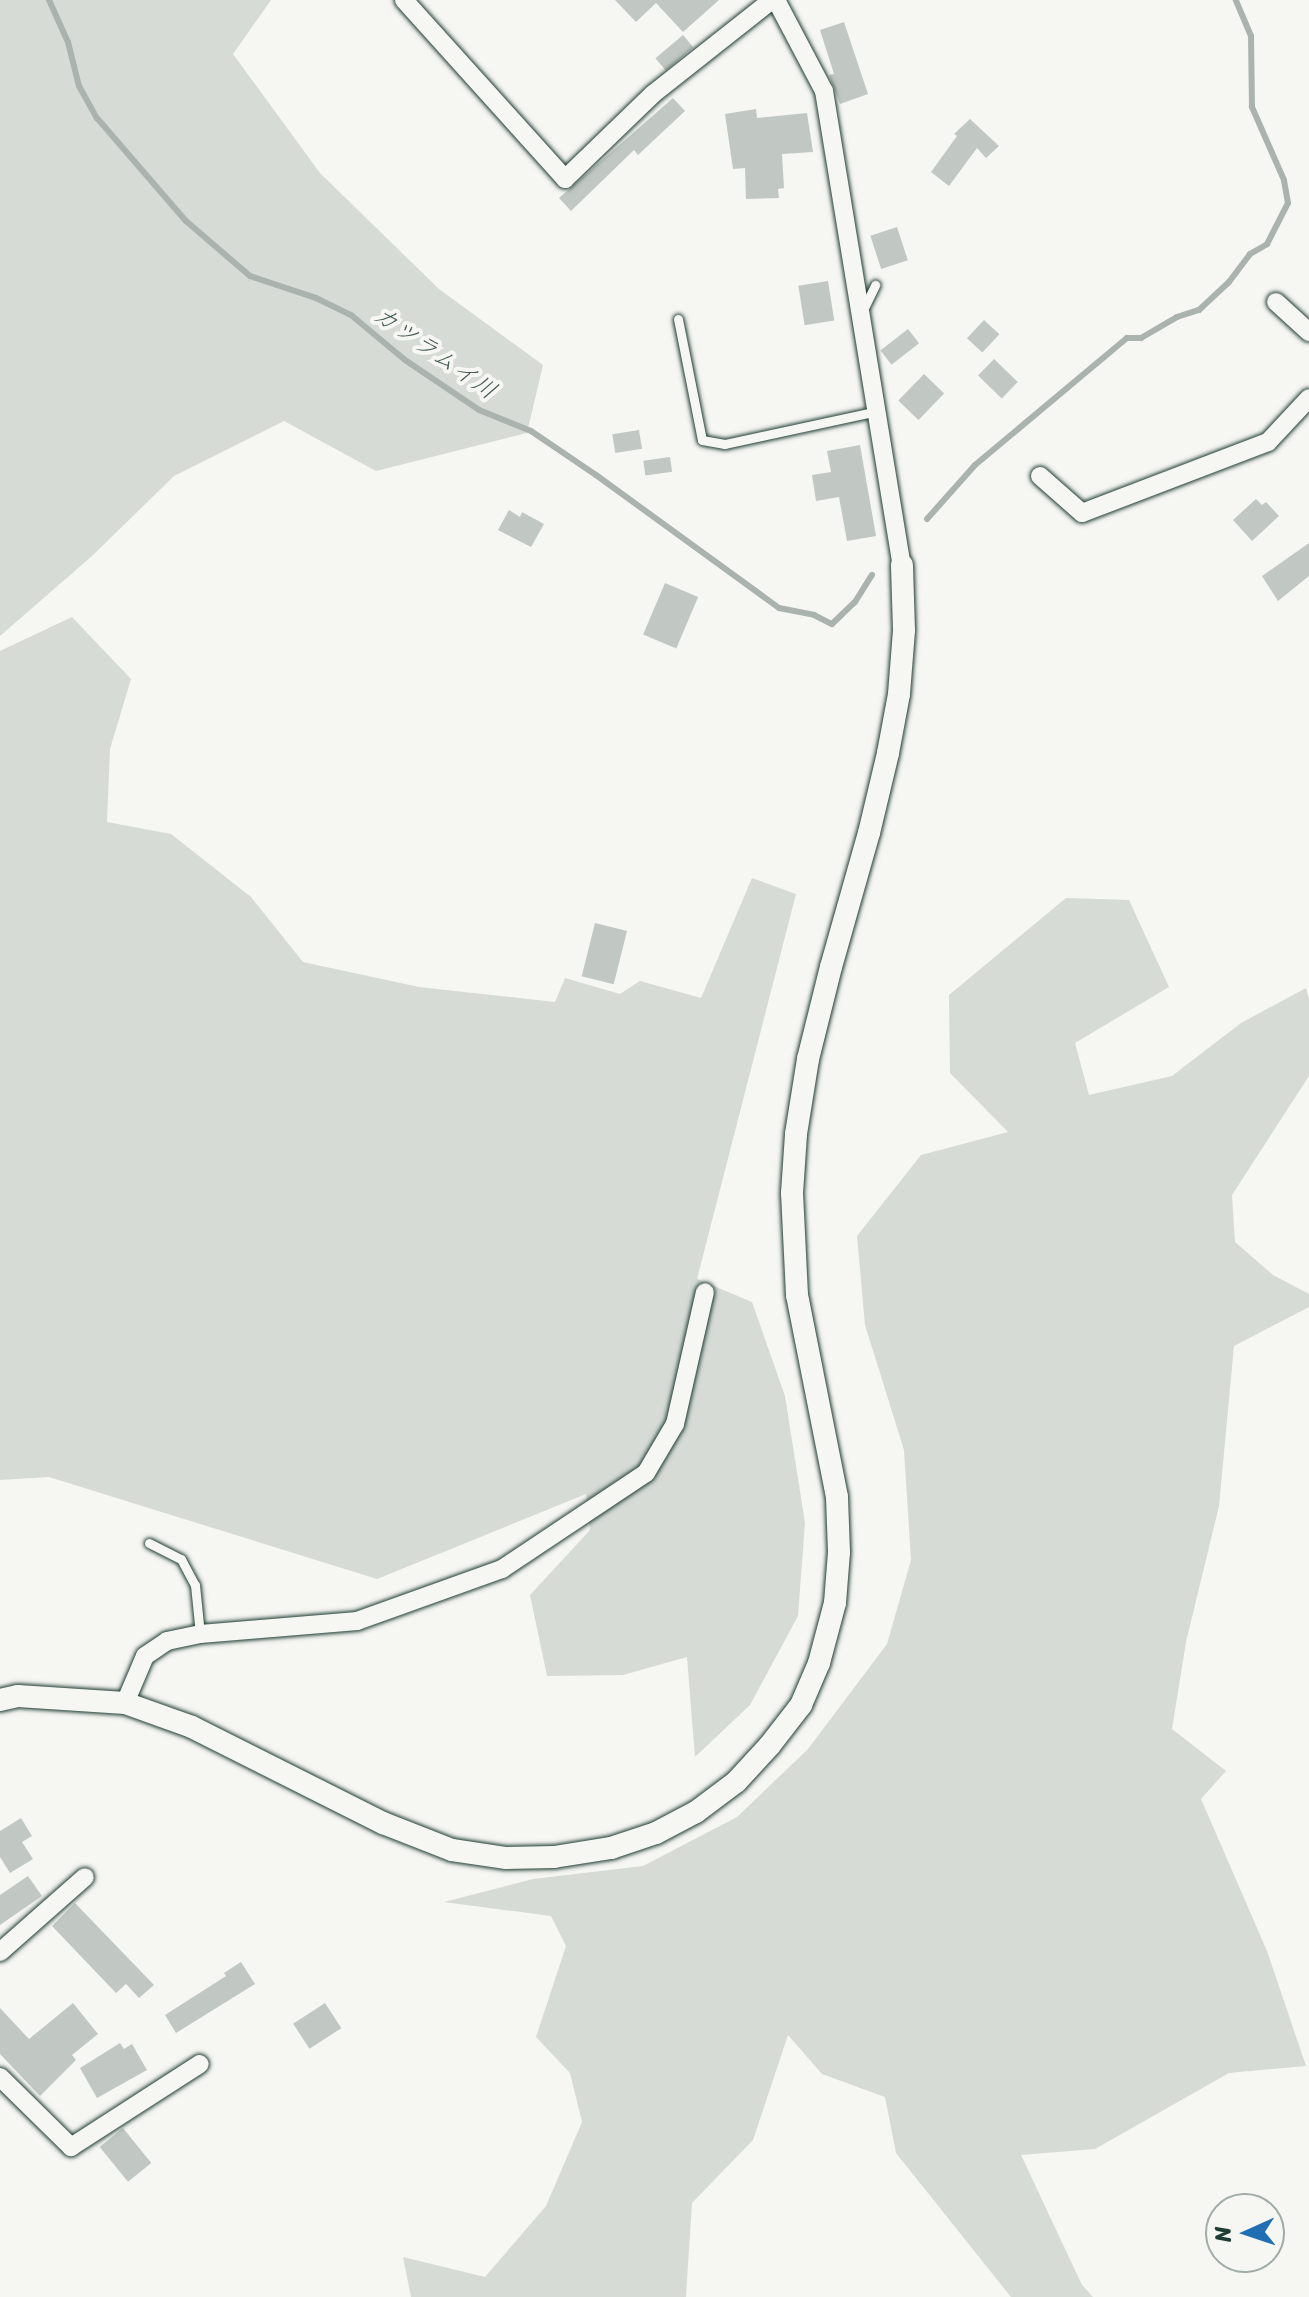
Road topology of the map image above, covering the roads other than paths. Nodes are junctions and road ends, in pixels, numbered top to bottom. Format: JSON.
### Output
{"nodes":[{"id":1,"x":404,"y":0,"type":"edge"},
{"id":2,"x":774,"y":0,"type":"edge"},
{"id":3,"x":875,"y":285,"type":"dead end"},
{"id":4,"x":1276,"y":302,"type":"dead end"},
{"id":5,"x":861,"y":313,"type":"junction"},
{"id":6,"x":678,"y":319,"type":"dead end"},
{"id":7,"x":1309,"y":332,"type":"edge"},
{"id":8,"x":1309,"y":398,"type":"edge"},
{"id":9,"x":878,"y":411,"type":"junction"},
{"id":10,"x":1040,"y":476,"type":"dead end"},
{"id":11,"x":902,"y":565,"type":"joint"},
{"id":12,"x":705,"y":1292,"type":"dead end"},
{"id":13,"x":149,"y":1543,"type":"dead end"},
{"id":14,"x":200,"y":1634,"type":"junction"},
{"id":15,"x":0,"y":1700,"type":"edge"},
{"id":16,"x":125,"y":1703,"type":"junction"},
{"id":17,"x":85,"y":1877,"type":"dead end"},
{"id":18,"x":0,"y":1952,"type":"edge"},
{"id":19,"x":200,"y":2064,"type":"dead end"},
{"id":20,"x":0,"y":2077,"type":"edge"}],
"edges":[{"from":1,"to":2,"type":"street"},
{"from":2,"to":5,"type":"street"},
{"from":3,"to":5,"type":"lane"},
{"from":4,"to":7,"type":"street"},
{"from":5,"to":9,"type":"street"},
{"from":6,"to":9,"type":"lane"},
{"from":8,"to":10,"type":"street"},
{"from":9,"to":11,"type":"street"},
{"from":11,"to":16,"type":"street"},
{"from":12,"to":14,"type":"street"},
{"from":13,"to":14,"type":"lane"},
{"from":14,"to":16,"type":"street"},
{"from":15,"to":16,"type":"street"},
{"from":17,"to":18,"type":"street"},
{"from":19,"to":20,"type":"street"}]}
